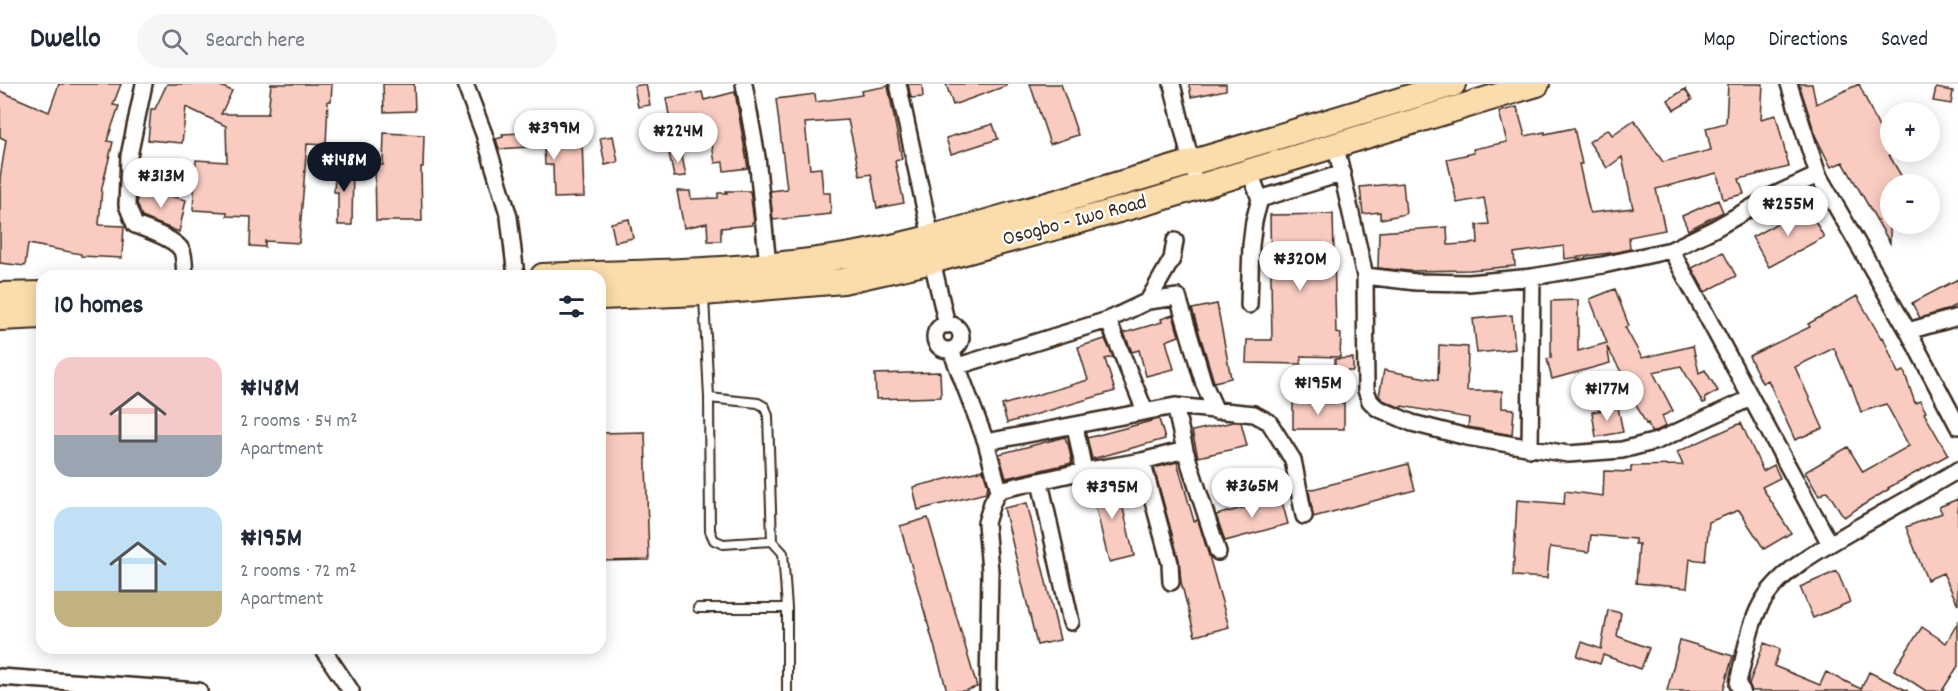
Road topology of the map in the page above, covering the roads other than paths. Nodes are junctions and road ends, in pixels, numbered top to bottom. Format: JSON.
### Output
{"nodes":[{"id":1,"x":144,"y":84,"type":"edge"},
{"id":2,"x":465,"y":84,"type":"edge"},
{"id":3,"x":744,"y":84,"type":"edge"},
{"id":4,"x":898,"y":84,"type":"edge"},
{"id":5,"x":1172,"y":84,"type":"edge"},
{"id":6,"x":1453,"y":84,"type":"edge"},
{"id":7,"x":1537,"y":84,"type":"edge"},
{"id":8,"x":1788,"y":84,"type":"edge"},
{"id":9,"x":1336,"y":147,"type":"junction"},
{"id":10,"x":1190,"y":163,"type":"junction"},
{"id":11,"x":1250,"y":170,"type":"junction"},
{"id":12,"x":1343,"y":173,"type":"junction"},
{"id":13,"x":1818,"y":175,"type":"junction"},
{"id":14,"x":1198,"y":187,"type":"junction"},
{"id":15,"x":1260,"y":199,"type":"junction"},
{"id":16,"x":931,"y":237,"type":"junction"},
{"id":17,"x":1175,"y":241,"type":"dead end"},
{"id":18,"x":1671,"y":250,"type":"junction"},
{"id":19,"x":932,"y":261,"type":"junction"},
{"id":20,"x":768,"y":265,"type":"junction"},
{"id":21,"x":185,"y":270,"type":"edge"},
{"id":22,"x":515,"y":270,"type":"edge"},
{"id":23,"x":606,"y":274,"type":"edge"},
{"id":24,"x":1365,"y":276,"type":"junction"},
{"id":25,"x":1532,"y":277,"type":"junction"},
{"id":26,"x":704,"y":293,"type":"junction"},
{"id":27,"x":36,"y":294,"type":"edge"},
{"id":28,"x":0,"y":295,"type":"edge"},
{"id":29,"x":606,"y":297,"type":"edge"},
{"id":30,"x":1148,"y":301,"type":"junction"},
{"id":31,"x":1249,"y":305,"type":"dead end"},
{"id":32,"x":36,"y":316,"type":"edge"},
{"id":33,"x":1958,"y":317,"type":"edge"},
{"id":34,"x":0,"y":318,"type":"edge"},
{"id":35,"x":1108,"y":320,"type":"junction"},
{"id":36,"x":1908,"y":331,"type":"junction"},
{"id":37,"x":958,"y":366,"type":"junction"},
{"id":38,"x":709,"y":398,"type":"junction"},
{"id":39,"x":1751,"y":398,"type":"junction"},
{"id":40,"x":1174,"y":406,"type":"junction"},
{"id":41,"x":1145,"y":411,"type":"junction"},
{"id":42,"x":1216,"y":411,"type":"junction"},
{"id":43,"x":1075,"y":426,"type":"junction"},
{"id":44,"x":1958,"y":426,"type":"edge"},
{"id":45,"x":986,"y":442,"type":"junction"},
{"id":46,"x":1530,"y":449,"type":"junction"},
{"id":47,"x":1185,"y":450,"type":"junction"},
{"id":48,"x":1142,"y":461,"type":"junction"},
{"id":49,"x":1958,"y":470,"type":"edge"},
{"id":50,"x":1084,"y":471,"type":"junction"},
{"id":51,"x":1040,"y":482,"type":"junction"},
{"id":52,"x":999,"y":490,"type":"junction"},
{"id":53,"x":1304,"y":516,"type":"dead end"},
{"id":54,"x":772,"y":541,"type":"junction"},
{"id":55,"x":1830,"y":544,"type":"junction"},
{"id":56,"x":1218,"y":552,"type":"dead end"},
{"id":57,"x":1171,"y":582,"type":"dead end"},
{"id":58,"x":698,"y":608,"type":"dead end"},
{"id":59,"x":787,"y":608,"type":"junction"},
{"id":60,"x":1071,"y":622,"type":"dead end"},
{"id":61,"x":326,"y":654,"type":"edge"},
{"id":62,"x":0,"y":677,"type":"edge"},
{"id":63,"x":88,"y":686,"type":"edge"},
{"id":64,"x":199,"y":691,"type":"edge"},
{"id":65,"x":351,"y":691,"type":"edge"},
{"id":66,"x":787,"y":691,"type":"edge"},
{"id":67,"x":988,"y":691,"type":"edge"},
{"id":68,"x":1742,"y":691,"type":"edge"}],
"edges":[{"from":1,"to":21,"type":"street"},
{"from":2,"to":22,"type":"street"},
{"from":3,"to":20,"type":"street"},
{"from":4,"to":16,"type":"street"},
{"from":5,"to":10,"type":"street"},
{"from":6,"to":10,"type":"main road","name":"Osogbo - Iwo Road"},
{"from":7,"to":9,"type":"main road","name":"Osogbo - Iwo Road"},
{"from":8,"to":13,"type":"street"},
{"from":9,"to":11,"type":"main road","name":"Osogbo - Iwo Road"},
{"from":9,"to":12,"type":"street"},
{"from":10,"to":14,"type":"street"},
{"from":10,"to":16,"type":"main road","name":"Osogbo - Iwo Road"},
{"from":11,"to":14,"type":"main road","name":"Osogbo - Iwo Road"},
{"from":11,"to":15,"type":"street"},
{"from":12,"to":15,"type":"street"},
{"from":12,"to":24,"type":"street"},
{"from":13,"to":18,"type":"street"},
{"from":13,"to":36,"type":"street"},
{"from":14,"to":19,"type":"main road","name":"Osogbo - Iwo Road"},
{"from":15,"to":31,"type":"street"},
{"from":16,"to":20,"type":"main road","name":"Osogbo - Iwo Road"},
{"from":17,"to":30,"type":"street"},
{"from":18,"to":25,"type":"street"},
{"from":18,"to":39,"type":"street"},
{"from":19,"to":26,"type":"main road","name":"Osogbo - Iwo Road"},
{"from":19,"to":37,"type":"street"},
{"from":20,"to":23,"type":"main road","name":"Osogbo - Iwo Road"},
{"from":24,"to":25,"type":"street"},
{"from":24,"to":46,"type":"street"},
{"from":25,"to":46,"type":"street"},
{"from":26,"to":29,"type":"main road","name":"Osogbo - Iwo Road"},
{"from":26,"to":38,"type":"lane"},
{"from":27,"to":28,"type":"main road"},
{"from":30,"to":35,"type":"street"},
{"from":30,"to":42,"type":"street"},
{"from":32,"to":34,"type":"main road"},
{"from":33,"to":36,"type":"street"},
{"from":35,"to":37,"type":"street"},
{"from":35,"to":41,"type":"street"},
{"from":36,"to":44,"type":"street"},
{"from":37,"to":45,"type":"street"},
{"from":38,"to":54,"type":"lane"},
{"from":38,"to":54,"type":"lane"},
{"from":39,"to":46,"type":"street"},
{"from":39,"to":55,"type":"street"},
{"from":40,"to":41,"type":"street"},
{"from":40,"to":42,"type":"street"},
{"from":40,"to":47,"type":"street"},
{"from":41,"to":43,"type":"street"},
{"from":42,"to":53,"type":"street"},
{"from":43,"to":45,"type":"street"},
{"from":43,"to":50,"type":"street"},
{"from":45,"to":52,"type":"street"},
{"from":47,"to":48,"type":"street"},
{"from":47,"to":56,"type":"street"},
{"from":48,"to":50,"type":"street"},
{"from":48,"to":57,"type":"street"},
{"from":49,"to":55,"type":"street"},
{"from":50,"to":51,"type":"street"},
{"from":51,"to":52,"type":"street"},
{"from":51,"to":60,"type":"street"},
{"from":52,"to":67,"type":"street"},
{"from":54,"to":59,"type":"lane"},
{"from":55,"to":68,"type":"street"},
{"from":58,"to":59,"type":"lane"},
{"from":59,"to":66,"type":"lane"},
{"from":61,"to":65,"type":"street"},
{"from":62,"to":63,"type":"street"},
{"from":63,"to":64,"type":"street"}]}
